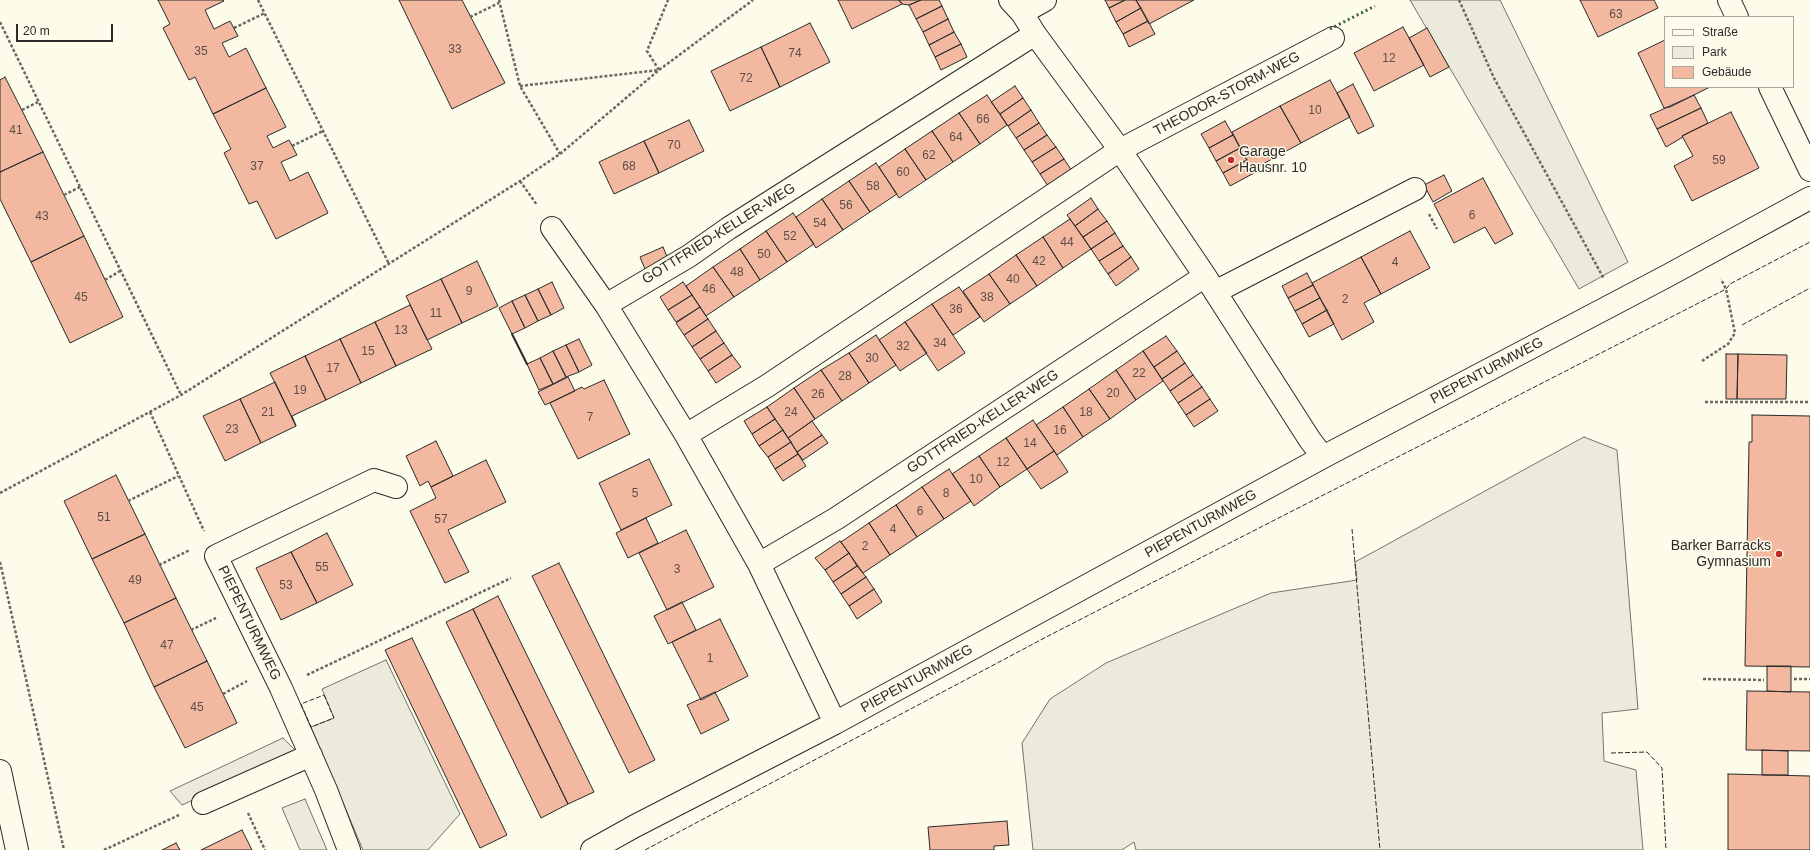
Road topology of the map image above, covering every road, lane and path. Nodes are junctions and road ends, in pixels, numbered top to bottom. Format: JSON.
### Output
{"nodes":[{"id":1,"x":258,"y":0,"type":"edge"},
{"id":2,"x":668,"y":0,"type":"edge"},
{"id":3,"x":753,"y":0,"type":"edge"},
{"id":4,"x":1046,"y":0,"type":"edge"},
{"id":5,"x":1459,"y":0,"type":"edge"},
{"id":6,"x":1729,"y":0,"type":"edge"},
{"id":7,"x":499,"y":1,"type":"edge"},
{"id":8,"x":1016,"y":6,"type":"edge"},
{"id":9,"x":265,"y":13,"type":"junction"},
{"id":10,"x":1737,"y":16,"type":"edge"},
{"id":11,"x":470,"y":17,"type":"dead end"},
{"id":12,"x":0,"y":22,"type":"edge"},
{"id":13,"x":234,"y":28,"type":"dead end"},
{"id":14,"x":1035,"y":34,"type":"junction"},
{"id":15,"x":1333,"y":38,"type":"dead end"},
{"id":16,"x":659,"y":70,"type":"junction"},
{"id":17,"x":520,"y":86,"type":"junction"},
{"id":18,"x":1770,"y":88,"type":"edge"},
{"id":19,"x":38,"y":102,"type":"junction"},
{"id":20,"x":22,"y":110,"type":"dead end"},
{"id":21,"x":322,"y":132,"type":"junction"},
{"id":22,"x":292,"y":146,"type":"dead end"},
{"id":23,"x":1120,"y":150,"type":"junction"},
{"id":24,"x":560,"y":154,"type":"junction"},
{"id":25,"x":1810,"y":170,"type":"edge"},
{"id":26,"x":80,"y":187,"type":"junction"},
{"id":27,"x":1415,"y":189,"type":"dead end"},
{"id":28,"x":64,"y":195,"type":"dead end"},
{"id":29,"x":1810,"y":198,"type":"edge"},
{"id":30,"x":552,"y":228,"type":"dead end"},
{"id":31,"x":389,"y":264,"type":"junction"},
{"id":32,"x":120,"y":271,"type":"junction"},
{"id":33,"x":105,"y":280,"type":"dead end"},
{"id":34,"x":1210,"y":284,"type":"junction"},
{"id":35,"x":1726,"y":289,"type":"dead end"},
{"id":36,"x":1616,"y":302,"type":"junction"},
{"id":37,"x":606,"y":305,"type":"junction"},
{"id":38,"x":1702,"y":361,"type":"dead end"},
{"id":39,"x":181,"y":395,"type":"junction"},
{"id":40,"x":1705,"y":402,"type":"dead end"},
{"id":41,"x":1810,"y":402,"type":"edge"},
{"id":42,"x":150,"y":412,"type":"junction"},
{"id":43,"x":686,"y":435,"type":"junction"},
{"id":44,"x":1323,"y":458,"type":"junction"},
{"id":45,"x":178,"y":476,"type":"junction"},
{"id":46,"x":396,"y":487,"type":"dead end"},
{"id":47,"x":0,"y":493,"type":"edge"},
{"id":48,"x":128,"y":501,"type":"dead end"},
{"id":49,"x":212,"y":549,"type":"junction"},
{"id":50,"x":0,"y":562,"type":"edge"},
{"id":51,"x":159,"y":564,"type":"dead end"},
{"id":52,"x":759,"y":564,"type":"junction"},
{"id":53,"x":511,"y":578,"type":"dead end"},
{"id":54,"x":1703,"y":679,"type":"dead end"},
{"id":55,"x":1794,"y":679,"type":"dead end"},
{"id":56,"x":1810,"y":679,"type":"edge"},
{"id":57,"x":1764,"y":680,"type":"dead end"},
{"id":58,"x":281,"y":688,"type":"junction"},
{"id":59,"x":835,"y":724,"type":"junction"},
{"id":60,"x":311,"y":755,"type":"junction"},
{"id":61,"x":0,"y":771,"type":"edge"},
{"id":62,"x":238,"y":788,"type":"junction"},
{"id":63,"x":203,"y":804,"type":"joint"},
{"id":64,"x":17,"y":850,"type":"edge"},
{"id":65,"x":64,"y":850,"type":"edge"},
{"id":66,"x":104,"y":850,"type":"edge"},
{"id":67,"x":265,"y":850,"type":"edge"},
{"id":68,"x":349,"y":850,"type":"edge"},
{"id":69,"x":592,"y":850,"type":"edge"}],
"edges":[{"from":1,"to":9,"type":"path"},
{"from":2,"to":16,"type":"path"},
{"from":3,"to":16,"type":"path"},
{"from":4,"to":8,"type":"street"},
{"from":5,"to":36,"type":"path"},
{"from":6,"to":10,"type":"street"},
{"from":7,"to":11,"type":"path"},
{"from":7,"to":17,"type":"path"},
{"from":8,"to":14,"type":"street"},
{"from":9,"to":13,"type":"path"},
{"from":9,"to":21,"type":"path"},
{"from":12,"to":19,"type":"path"},
{"from":14,"to":23,"type":"street"},
{"from":14,"to":37,"type":"street","name":"GOTTFRIED-KELLER-WEG"},
{"from":15,"to":23,"type":"street","name":"THEODOR-STORM-WEG"},
{"from":16,"to":17,"type":"path"},
{"from":16,"to":24,"type":"path"},
{"from":17,"to":24,"type":"path"},
{"from":18,"to":25,"type":"street"},
{"from":19,"to":20,"type":"path"},
{"from":19,"to":26,"type":"path"},
{"from":21,"to":22,"type":"path"},
{"from":21,"to":31,"type":"path"},
{"from":23,"to":34,"type":"street"},
{"from":23,"to":43,"type":"street"},
{"from":24,"to":31,"type":"path"},
{"from":26,"to":28,"type":"path"},
{"from":26,"to":32,"type":"path"},
{"from":27,"to":34,"type":"street"},
{"from":29,"to":36,"type":"street","name":"PIEPENTURMWEG"},
{"from":30,"to":37,"type":"street"},
{"from":31,"to":39,"type":"path"},
{"from":32,"to":33,"type":"path"},
{"from":32,"to":39,"type":"path"},
{"from":34,"to":44,"type":"street"},
{"from":34,"to":52,"type":"street","name":"GOTTFRIED-KELLER-WEG"},
{"from":35,"to":38,"type":"path"},
{"from":36,"to":44,"type":"street","name":"PIEPENTURMWEG"},
{"from":37,"to":43,"type":"street"},
{"from":39,"to":42,"type":"path"},
{"from":40,"to":41,"type":"path"},
{"from":42,"to":45,"type":"path"},
{"from":42,"to":47,"type":"path"},
{"from":43,"to":52,"type":"street"},
{"from":44,"to":59,"type":"street","name":"PIEPENTURMWEG"},
{"from":45,"to":48,"type":"path"},
{"from":45,"to":49,"type":"path"},
{"from":46,"to":49,"type":"street","name":"PIEPENTURMWEG"},
{"from":49,"to":51,"type":"path"},
{"from":49,"to":58,"type":"street","name":"PIEPENTURMWEG"},
{"from":50,"to":65,"type":"path"},
{"from":52,"to":59,"type":"street"},
{"from":53,"to":58,"type":"path"},
{"from":54,"to":57,"type":"path"},
{"from":55,"to":56,"type":"path"},
{"from":58,"to":60,"type":"street","name":"PIEPENTURMWEG"},
{"from":59,"to":69,"type":"street","name":"PIEPENTURMWEG"},
{"from":60,"to":62,"type":"street"},
{"from":60,"to":68,"type":"street","name":"PIEPENTURMWEG"},
{"from":61,"to":64,"type":"street"},
{"from":62,"to":63,"type":"street"},
{"from":62,"to":67,"type":"path"},
{"from":63,"to":66,"type":"path"}]}
